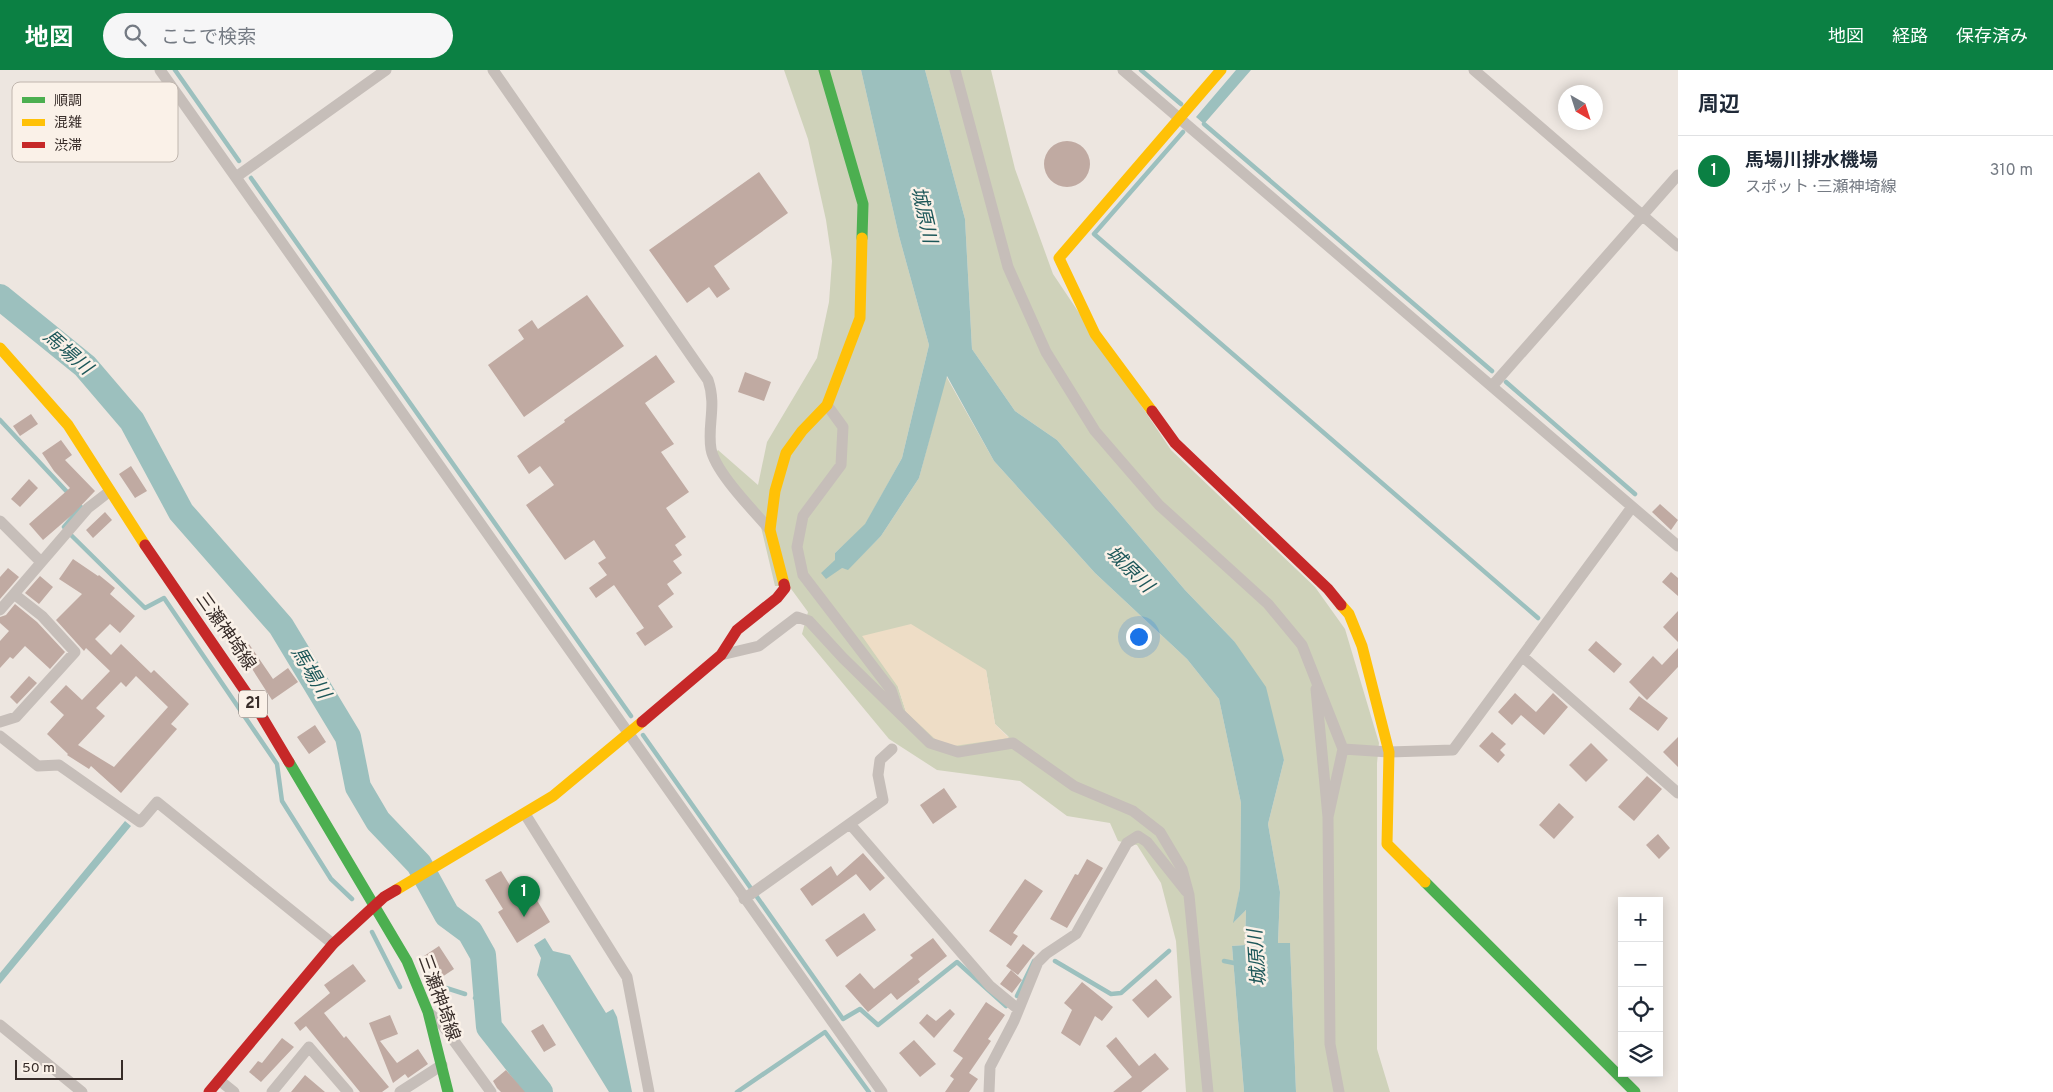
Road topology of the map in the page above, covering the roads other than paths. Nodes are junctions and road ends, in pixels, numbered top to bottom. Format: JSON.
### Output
{"nodes":[{"id":1,"x":160,"y":70,"type":"edge"},
{"id":2,"x":386,"y":70,"type":"edge"},
{"id":3,"x":492,"y":70,"type":"edge"},
{"id":4,"x":824,"y":70,"type":"edge"},
{"id":5,"x":955,"y":70,"type":"edge"},
{"id":6,"x":1123,"y":70,"type":"edge"},
{"id":7,"x":1221,"y":70,"type":"edge"},
{"id":8,"x":1474,"y":70,"type":"edge"},
{"id":9,"x":169,"y":82,"type":"edge"},
{"id":10,"x":178,"y":95,"type":"edge"},
{"id":11,"x":1179,"y":119,"type":"junction"},
{"id":12,"x":1678,"y":175,"type":"edge"},
{"id":13,"x":236,"y":177,"type":"junction"},
{"id":14,"x":1643,"y":216,"type":"junction"},
{"id":15,"x":1678,"y":246,"type":"edge"},
{"id":16,"x":0,"y":348,"type":"edge"},
{"id":17,"x":1493,"y":385,"type":"junction"},
{"id":18,"x":827,"y":405,"type":"junction"},
{"id":19,"x":110,"y":491,"type":"junction"},
{"id":20,"x":1632,"y":507,"type":"junction"},
{"id":21,"x":0,"y":521,"type":"edge"},
{"id":22,"x":770,"y":530,"type":"junction"},
{"id":23,"x":1678,"y":546,"type":"edge"},
{"id":24,"x":40,"y":561,"type":"junction"},
{"id":25,"x":14,"y":594,"type":"junction"},
{"id":26,"x":0,"y":610,"type":"edge"},
{"id":27,"x":721,"y":655,"type":"junction"},
{"id":28,"x":1523,"y":657,"type":"junction"},
{"id":29,"x":1314,"y":673,"type":"junction"},
{"id":30,"x":900,"y":716,"type":"junction"},
{"id":31,"x":0,"y":722,"type":"edge"},
{"id":32,"x":627,"y":734,"type":"junction"},
{"id":33,"x":0,"y":736,"type":"edge"},
{"id":34,"x":1343,"y":749,"type":"junction"},
{"id":35,"x":892,"y":750,"type":"dead end"},
{"id":36,"x":1389,"y":752,"type":"junction"},
{"id":37,"x":1678,"y":793,"type":"edge"},
{"id":38,"x":525,"y":814,"type":"junction"},
{"id":39,"x":1328,"y":817,"type":"junction"},
{"id":40,"x":850,"y":824,"type":"junction"},
{"id":41,"x":1189,"y":894,"type":"junction"},
{"id":42,"x":744,"y":899,"type":"junction"},
{"id":43,"x":376,"y":907,"type":"junction"},
{"id":44,"x":333,"y":944,"type":"junction"},
{"id":45,"x":1018,"y":1009,"type":"junction"},
{"id":46,"x":428,"y":1012,"type":"junction"},
{"id":47,"x":0,"y":1025,"type":"edge"},
{"id":48,"x":442,"y":1065,"type":"junction"},
{"id":49,"x":219,"y":1080,"type":"junction"},
{"id":50,"x":82,"y":1092,"type":"edge"},
{"id":51,"x":209,"y":1092,"type":"edge"},
{"id":52,"x":234,"y":1092,"type":"edge"},
{"id":53,"x":272,"y":1092,"type":"edge"},
{"id":54,"x":348,"y":1092,"type":"edge"},
{"id":55,"x":400,"y":1092,"type":"edge"},
{"id":56,"x":448,"y":1092,"type":"edge"},
{"id":57,"x":491,"y":1092,"type":"edge"},
{"id":58,"x":649,"y":1092,"type":"edge"},
{"id":59,"x":882,"y":1092,"type":"edge"},
{"id":60,"x":989,"y":1092,"type":"edge"},
{"id":61,"x":1208,"y":1092,"type":"edge"},
{"id":62,"x":1339,"y":1092,"type":"edge"},
{"id":63,"x":1635,"y":1092,"type":"edge"}],
"edges":[{"from":1,"to":9,"type":"street"},
{"from":2,"to":13,"type":"street"},
{"from":3,"to":22,"type":"street"},
{"from":4,"to":18,"type":"street"},
{"from":5,"to":29,"type":"street"},
{"from":6,"to":11,"type":"street"},
{"from":7,"to":11,"type":"street"},
{"from":8,"to":14,"type":"street"},
{"from":10,"to":13,"type":"street"},
{"from":11,"to":17,"type":"street"},
{"from":11,"to":36,"type":"street"},
{"from":12,"to":14,"type":"street"},
{"from":13,"to":32,"type":"street"},
{"from":14,"to":15,"type":"street"},
{"from":14,"to":17,"type":"street"},
{"from":16,"to":19,"type":"street","name":"三瀬神埼線","number":"21"},
{"from":17,"to":20,"type":"street"},
{"from":18,"to":22,"type":"street"},
{"from":18,"to":30,"type":"street"},
{"from":19,"to":24,"type":"street"},
{"from":19,"to":43,"type":"street","name":"三瀬神埼線","number":"21"},
{"from":20,"to":23,"type":"street"},
{"from":20,"to":28,"type":"street"},
{"from":21,"to":24,"type":"street"},
{"from":22,"to":27,"type":"street"},
{"from":24,"to":25,"type":"street"},
{"from":25,"to":26,"type":"street"},
{"from":25,"to":31,"type":"street"},
{"from":27,"to":30,"type":"street"},
{"from":27,"to":32,"type":"street"},
{"from":28,"to":36,"type":"street"},
{"from":28,"to":37,"type":"street"},
{"from":29,"to":34,"type":"street"},
{"from":29,"to":39,"type":"street"},
{"from":30,"to":41,"type":"street"},
{"from":32,"to":38,"type":"street"},
{"from":32,"to":42,"type":"street"},
{"from":33,"to":44,"type":"street"},
{"from":34,"to":36,"type":"street"},
{"from":34,"to":39,"type":"street"},
{"from":35,"to":40,"type":"street"},
{"from":36,"to":63,"type":"street"},
{"from":38,"to":43,"type":"street"},
{"from":38,"to":58,"type":"street"},
{"from":39,"to":62,"type":"street"},
{"from":40,"to":42,"type":"street"},
{"from":40,"to":45,"type":"street"},
{"from":41,"to":45,"type":"street"},
{"from":41,"to":61,"type":"street"},
{"from":42,"to":59,"type":"street"},
{"from":43,"to":44,"type":"street"},
{"from":43,"to":46,"type":"street","name":"三瀬神埼線","number":"21"},
{"from":44,"to":49,"type":"street"},
{"from":45,"to":60,"type":"street"},
{"from":46,"to":48,"type":"street","name":"三瀬神埼線","number":"21"},
{"from":46,"to":57,"type":"street"},
{"from":47,"to":50,"type":"street"},
{"from":48,"to":55,"type":"street"},
{"from":48,"to":56,"type":"street","name":"三瀬神埼線","number":"21"},
{"from":49,"to":51,"type":"street"},
{"from":49,"to":52,"type":"street"},
{"from":53,"to":54,"type":"street"}]}
